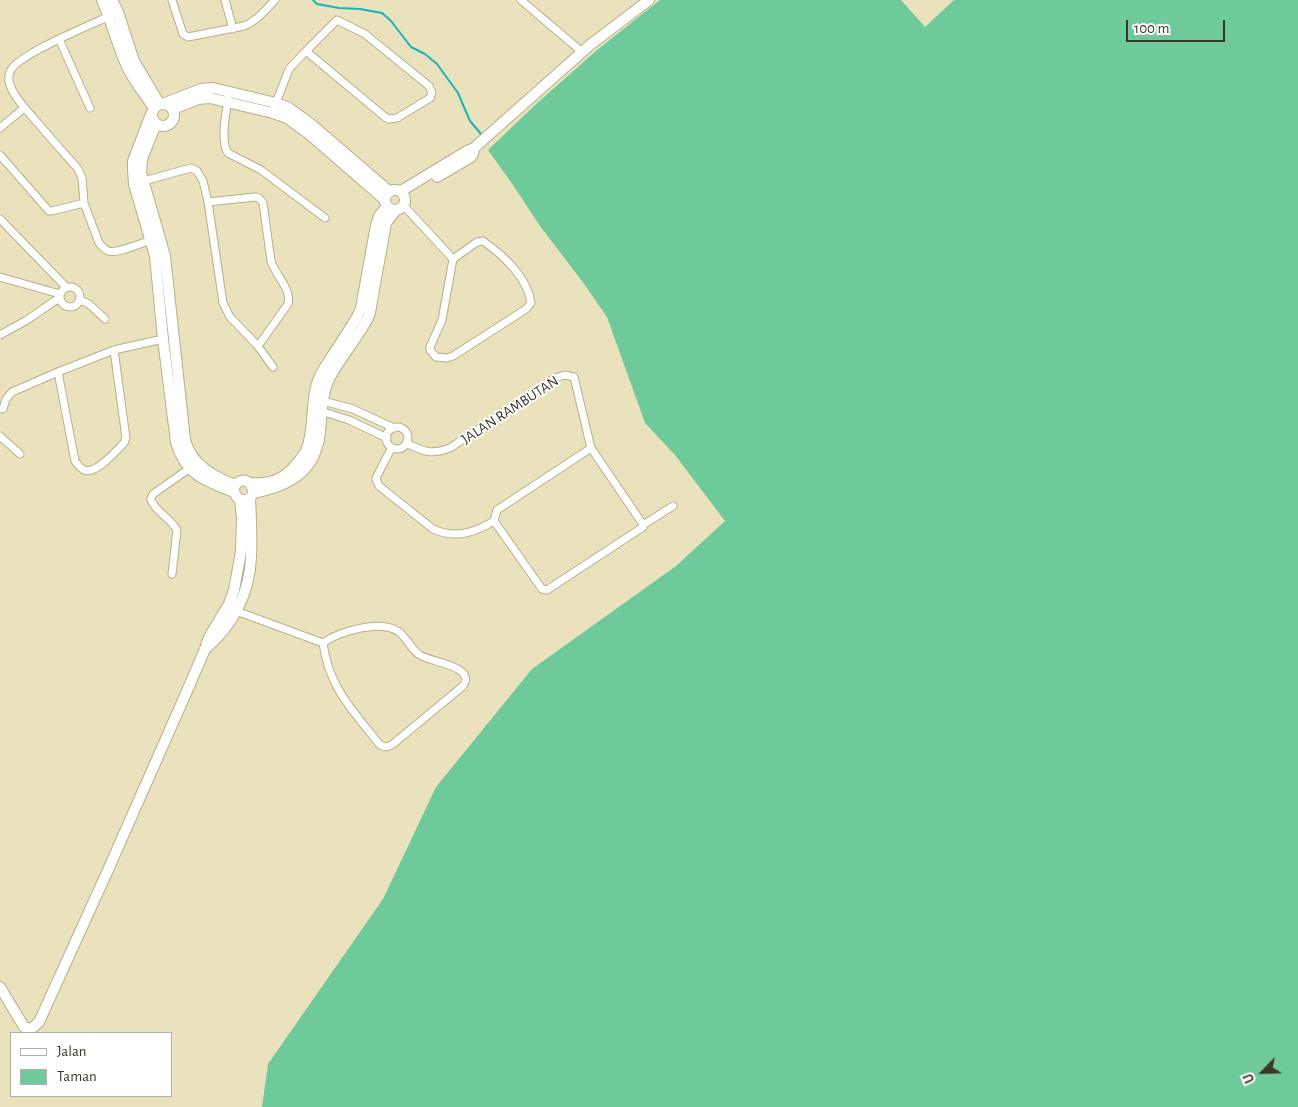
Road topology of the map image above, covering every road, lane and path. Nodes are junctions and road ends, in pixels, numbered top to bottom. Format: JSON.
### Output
{"nodes":[{"id":1,"x":102,"y":0,"type":"edge"},
{"id":2,"x":112,"y":0,"type":"edge"},
{"id":3,"x":172,"y":0,"type":"edge"},
{"id":4,"x":225,"y":0,"type":"edge"},
{"id":5,"x":275,"y":0,"type":"edge"},
{"id":6,"x":522,"y":0,"type":"edge"},
{"id":7,"x":649,"y":0,"type":"edge"},
{"id":8,"x":114,"y":14,"type":"junction"},
{"id":9,"x":233,"y":28,"type":"junction"},
{"id":10,"x":59,"y":39,"type":"junction"},
{"id":11,"x":585,"y":49,"type":"junction"},
{"id":12,"x":306,"y":51,"type":"junction"},
{"id":13,"x":228,"y":96,"type":"junction"},
{"id":14,"x":24,"y":108,"type":"junction"},
{"id":15,"x":90,"y":108,"type":"dead end"},
{"id":16,"x":275,"y":108,"type":"junction"},
{"id":17,"x":159,"y":110,"type":"junction"},
{"id":18,"x":0,"y":128,"type":"edge"},
{"id":19,"x":0,"y":155,"type":"edge"},
{"id":20,"x":139,"y":183,"type":"junction"},
{"id":21,"x":395,"y":200,"type":"junction"},
{"id":22,"x":208,"y":202,"type":"junction"},
{"id":23,"x":84,"y":203,"type":"junction"},
{"id":24,"x":325,"y":218,"type":"dead end"},
{"id":25,"x":0,"y":219,"type":"edge"},
{"id":26,"x":151,"y":240,"type":"junction"},
{"id":27,"x":453,"y":259,"type":"junction"},
{"id":28,"x":0,"y":277,"type":"edge"},
{"id":29,"x":66,"y":287,"type":"junction"},
{"id":30,"x":59,"y":296,"type":"junction"},
{"id":31,"x":80,"y":300,"type":"junction"},
{"id":32,"x":105,"y":319,"type":"dead end"},
{"id":33,"x":0,"y":335,"type":"edge"},
{"id":34,"x":163,"y":339,"type":"junction"},
{"id":35,"x":257,"y":345,"type":"junction"},
{"id":36,"x":114,"y":350,"type":"junction"},
{"id":37,"x":273,"y":366,"type":"dead end"},
{"id":38,"x":58,"y":372,"type":"junction"},
{"id":39,"x":173,"y":382,"type":"junction"},
{"id":40,"x":322,"y":406,"type":"junction"},
{"id":41,"x":3,"y":409,"type":"dead end"},
{"id":42,"x":394,"y":428,"type":"junction"},
{"id":43,"x":0,"y":436,"type":"edge"},
{"id":44,"x":387,"y":438,"type":"junction"},
{"id":45,"x":406,"y":444,"type":"junction"},
{"id":46,"x":312,"y":447,"type":"junction"},
{"id":47,"x":392,"y":447,"type":"junction"},
{"id":48,"x":591,"y":448,"type":"junction"},
{"id":49,"x":20,"y":454,"type":"dead end"},
{"id":50,"x":194,"y":466,"type":"junction"},
{"id":51,"x":244,"y":492,"type":"junction"},
{"id":52,"x":673,"y":506,"type":"dead end"},
{"id":53,"x":494,"y":521,"type":"junction"},
{"id":54,"x":643,"y":525,"type":"junction"},
{"id":55,"x":247,"y":546,"type":"junction"},
{"id":56,"x":172,"y":574,"type":"dead end"},
{"id":57,"x":236,"y":611,"type":"junction"},
{"id":58,"x":213,"y":637,"type":"junction"},
{"id":59,"x":323,"y":642,"type":"junction"},
{"id":60,"x":0,"y":987,"type":"edge"}],
"edges":[{"from":1,"to":8,"type":"street"},
{"from":2,"to":8,"type":"street"},
{"from":3,"to":9,"type":"street"},
{"from":4,"to":9,"type":"street"},
{"from":5,"to":9,"type":"street"},
{"from":6,"to":11,"type":"street"},
{"from":7,"to":11,"type":"street"},
{"from":8,"to":10,"type":"street"},
{"from":8,"to":17,"type":"street"},
{"from":10,"to":14,"type":"street"},
{"from":10,"to":15,"type":"street"},
{"from":11,"to":21,"type":"street"},
{"from":12,"to":12,"type":"street"},
{"from":12,"to":16,"type":"street"},
{"from":13,"to":16,"type":"street"},
{"from":13,"to":17,"type":"street"},
{"from":13,"to":24,"type":"street"},
{"from":14,"to":18,"type":"street"},
{"from":14,"to":23,"type":"street"},
{"from":16,"to":21,"type":"street"},
{"from":17,"to":20,"type":"street"},
{"from":19,"to":23,"type":"street"},
{"from":20,"to":22,"type":"street"},
{"from":20,"to":26,"type":"street"},
{"from":20,"to":39,"type":"street"},
{"from":21,"to":27,"type":"street"},
{"from":21,"to":40,"type":"street"},
{"from":21,"to":46,"type":"street"},
{"from":22,"to":35,"type":"street"},
{"from":22,"to":35,"type":"street"},
{"from":23,"to":26,"type":"street"},
{"from":25,"to":29,"type":"street"},
{"from":26,"to":34,"type":"street"},
{"from":27,"to":27,"type":"street"},
{"from":28,"to":30,"type":"street"},
{"from":29,"to":30,"type":"street"},
{"from":29,"to":31,"type":"street"},
{"from":30,"to":31,"type":"street"},
{"from":30,"to":33,"type":"street"},
{"from":31,"to":32,"type":"street"},
{"from":34,"to":36,"type":"street"},
{"from":34,"to":39,"type":"street"},
{"from":35,"to":37,"type":"street"},
{"from":36,"to":38,"type":"street"},
{"from":36,"to":38,"type":"street"},
{"from":38,"to":41,"type":"street"},
{"from":39,"to":50,"type":"street"},
{"from":40,"to":42,"type":"street"},
{"from":40,"to":44,"type":"street"},
{"from":40,"to":46,"type":"street"},
{"from":42,"to":44,"type":"street"},
{"from":42,"to":45,"type":"street"},
{"from":43,"to":49,"type":"street"},
{"from":44,"to":47,"type":"street"},
{"from":45,"to":47,"type":"street"},
{"from":45,"to":48,"type":"street","name":"JALAN RAMBUTAN"},
{"from":46,"to":51,"type":"street"},
{"from":47,"to":53,"type":"street"},
{"from":48,"to":53,"type":"street"},
{"from":48,"to":54,"type":"street"},
{"from":50,"to":51,"type":"street"},
{"from":50,"to":56,"type":"street"},
{"from":51,"to":55,"type":"street"},
{"from":52,"to":54,"type":"street"},
{"from":53,"to":54,"type":"street"},
{"from":55,"to":57,"type":"street"},
{"from":55,"to":58,"type":"street"},
{"from":57,"to":58,"type":"street"},
{"from":57,"to":59,"type":"street"},
{"from":58,"to":60,"type":"street"},
{"from":59,"to":59,"type":"street"}]}
